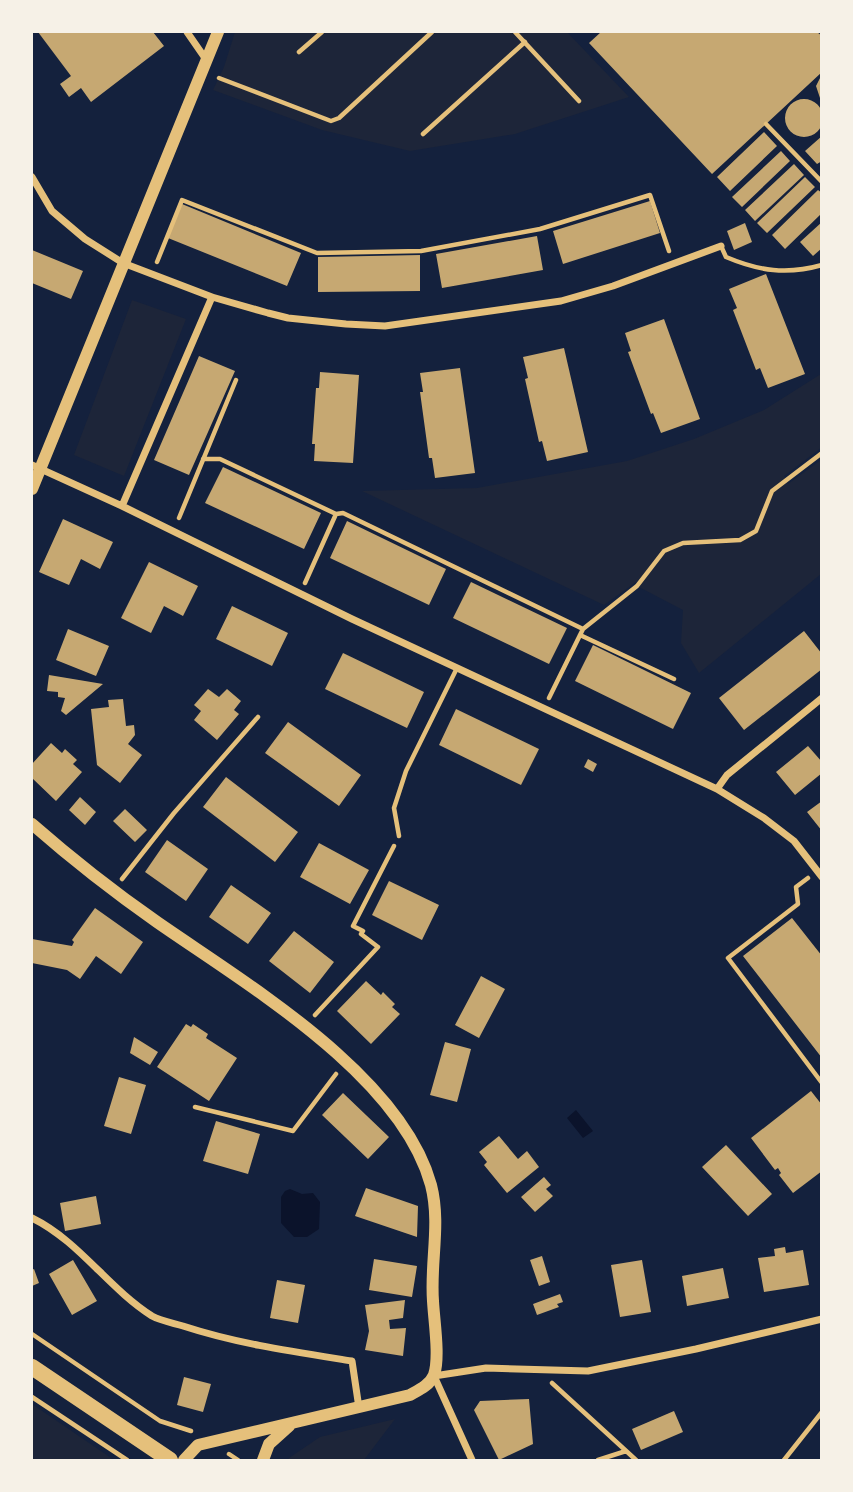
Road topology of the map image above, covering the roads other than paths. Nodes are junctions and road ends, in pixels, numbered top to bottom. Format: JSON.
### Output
{"nodes":[{"id":1,"x":187,"y":32,"type":"edge"},
{"id":2,"x":218,"y":32,"type":"edge"},
{"id":3,"x":205,"y":58,"type":"junction"},
{"id":4,"x":32,"y":177,"type":"edge"},
{"id":5,"x":721,"y":246,"type":"joint"},
{"id":6,"x":123,"y":263,"type":"junction"},
{"id":7,"x":821,"y":265,"type":"edge"},
{"id":8,"x":212,"y":297,"type":"junction"},
{"id":9,"x":36,"y":467,"type":"edge"},
{"id":10,"x":32,"y":489,"type":"edge"},
{"id":11,"x":121,"y":506,"type":"junction"},
{"id":12,"x":457,"y":667,"type":"junction"},
{"id":13,"x":821,"y":698,"type":"edge"},
{"id":14,"x":717,"y":789,"type":"junction"},
{"id":15,"x":32,"y":824,"type":"edge"},
{"id":16,"x":399,"y":836,"type":"road end"},
{"id":17,"x":819,"y":874,"type":"edge"},
{"id":18,"x":32,"y":1218,"type":"edge"},
{"id":19,"x":821,"y":1319,"type":"edge"},
{"id":20,"x":32,"y":1367,"type":"edge"},
{"id":21,"x":433,"y":1376,"type":"junction"},
{"id":22,"x":359,"y":1408,"type":"junction"},
{"id":23,"x":292,"y":1423,"type":"junction"},
{"id":24,"x":170,"y":1461,"type":"edge"},
{"id":25,"x":184,"y":1461,"type":"edge"},
{"id":26,"x":263,"y":1461,"type":"edge"},
{"id":27,"x":472,"y":1461,"type":"edge"}],
"edges":[{"from":1,"to":3,"type":"street"},
{"from":2,"to":3,"type":"street"},
{"from":3,"to":6,"type":"street"},
{"from":4,"to":6,"type":"street"},
{"from":5,"to":7,"type":"lane"},
{"from":5,"to":8,"type":"street"},
{"from":6,"to":8,"type":"street"},
{"from":6,"to":9,"type":"street"},
{"from":8,"to":11,"type":"street"},
{"from":9,"to":10,"type":"street"},
{"from":9,"to":11,"type":"street"},
{"from":11,"to":12,"type":"street"},
{"from":12,"to":14,"type":"street"},
{"from":12,"to":16,"type":"lane"},
{"from":13,"to":14,"type":"street"},
{"from":14,"to":17,"type":"street"},
{"from":15,"to":21,"type":"street"},
{"from":18,"to":22,"type":"street"},
{"from":19,"to":21,"type":"street"},
{"from":20,"to":24,"type":"main road"},
{"from":21,"to":22,"type":"street"},
{"from":21,"to":27,"type":"street"},
{"from":22,"to":23,"type":"street"},
{"from":23,"to":25,"type":"street"},
{"from":23,"to":26,"type":"street"}]}
